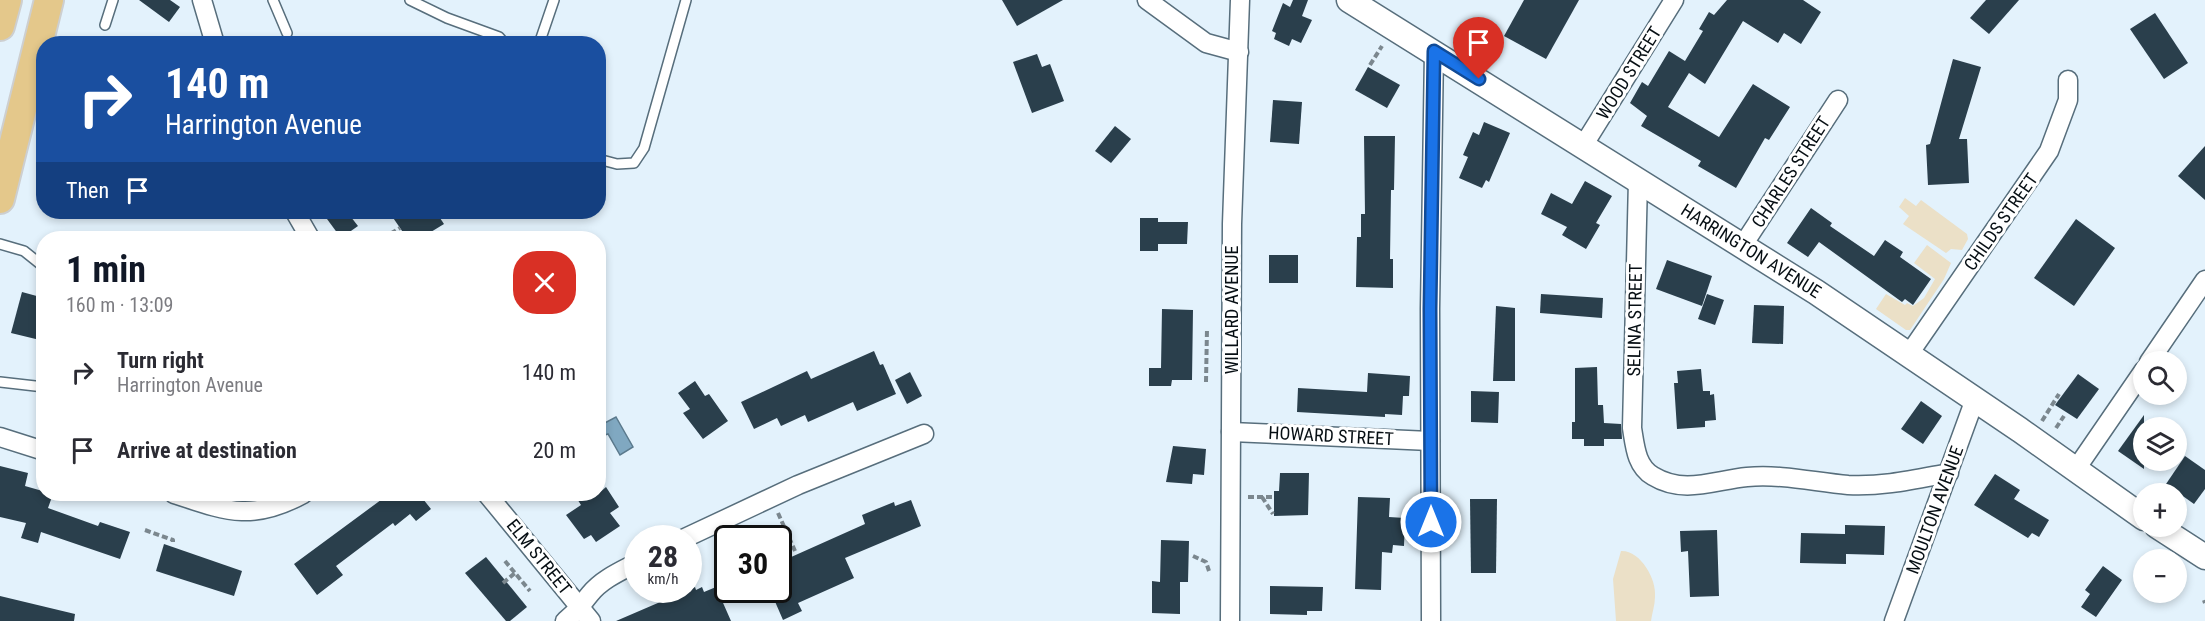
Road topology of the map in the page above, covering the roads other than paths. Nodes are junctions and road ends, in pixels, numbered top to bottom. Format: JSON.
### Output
{"nodes":[{"id":1,"x":6,"y":0,"type":"edge"},
{"id":2,"x":49,"y":0,"type":"edge"},
{"id":3,"x":112,"y":0,"type":"edge"},
{"id":4,"x":202,"y":0,"type":"edge"},
{"id":5,"x":273,"y":0,"type":"edge"},
{"id":6,"x":410,"y":0,"type":"edge"},
{"id":7,"x":554,"y":0,"type":"edge"},
{"id":8,"x":686,"y":0,"type":"edge"},
{"id":9,"x":1147,"y":0,"type":"edge"},
{"id":10,"x":1240,"y":0,"type":"edge"},
{"id":11,"x":1349,"y":0,"type":"edge"},
{"id":12,"x":1674,"y":0,"type":"edge"},
{"id":13,"x":105,"y":25,"type":"dead end"},
{"id":14,"x":0,"y":26,"type":"edge"},
{"id":15,"x":287,"y":33,"type":"dead end"},
{"id":16,"x":40,"y":36,"type":"edge"},
{"id":17,"x":213,"y":36,"type":"edge"},
{"id":18,"x":496,"y":36,"type":"edge"},
{"id":19,"x":542,"y":36,"type":"edge"},
{"id":20,"x":1434,"y":51,"type":"junction"},
{"id":21,"x":1239,"y":52,"type":"junction"},
{"id":22,"x":36,"y":53,"type":"edge"},
{"id":23,"x":2067,"y":80,"type":"dead end"},
{"id":24,"x":1838,"y":100,"type":"dead end"},
{"id":25,"x":1583,"y":146,"type":"junction"},
{"id":26,"x":606,"y":161,"type":"edge"},
{"id":27,"x":1638,"y":180,"type":"junction"},
{"id":28,"x":0,"y":199,"type":"edge"},
{"id":29,"x":0,"y":243,"type":"edge"},
{"id":30,"x":1743,"y":245,"type":"junction"},
{"id":31,"x":36,"y":261,"type":"edge"},
{"id":32,"x":2205,"y":280,"type":"edge"},
{"id":33,"x":2157,"y":351,"type":"edge"},
{"id":34,"x":1909,"y":354,"type":"junction"},
{"id":35,"x":0,"y":382,"type":"edge"},
{"id":36,"x":36,"y":386,"type":"edge"},
{"id":37,"x":2133,"y":386,"type":"edge"},
{"id":38,"x":1975,"y":399,"type":"junction"},
{"id":39,"x":1232,"y":432,"type":"junction"},
{"id":40,"x":924,"y":434,"type":"dead end"},
{"id":41,"x":0,"y":437,"type":"edge"},
{"id":42,"x":1430,"y":441,"type":"junction"},
{"id":43,"x":36,"y":448,"type":"edge"},
{"id":44,"x":2076,"y":469,"type":"junction"},
{"id":45,"x":1949,"y":472,"type":"junction"},
{"id":46,"x":195,"y":501,"type":"edge"},
{"id":47,"x":288,"y":501,"type":"edge"},
{"id":48,"x":493,"y":501,"type":"edge"},
{"id":49,"x":2133,"y":510,"type":"edge"},
{"id":50,"x":702,"y":530,"type":"edge"},
{"id":51,"x":2174,"y":537,"type":"edge"},
{"id":52,"x":2205,"y":557,"type":"edge"},
{"id":53,"x":624,"y":570,"type":"edge"},
{"id":54,"x":586,"y":615,"type":"edge"},
{"id":55,"x":565,"y":621,"type":"edge"},
{"id":56,"x":1230,"y":621,"type":"edge"},
{"id":57,"x":1431,"y":621,"type":"edge"},
{"id":58,"x":1894,"y":621,"type":"edge"}],
"edges":[{"from":1,"to":14,"type":"highway"},
{"from":2,"to":16,"type":"highway"},
{"from":3,"to":13,"type":"lane"},
{"from":4,"to":17,"type":"street"},
{"from":5,"to":15,"type":"lane"},
{"from":6,"to":18,"type":"lane"},
{"from":7,"to":19,"type":"lane"},
{"from":8,"to":26,"type":"lane"},
{"from":9,"to":21,"type":"street"},
{"from":10,"to":21,"type":"street","name":"WILLARD AVENUE"},
{"from":11,"to":20,"type":"main road","name":"HARRINGTON AVENUE"},
{"from":12,"to":25,"type":"street","name":"WOOD STREET"},
{"from":20,"to":25,"type":"main road","name":"HARRINGTON AVENUE"},
{"from":20,"to":42,"type":"street"},
{"from":21,"to":39,"type":"street","name":"WILLARD AVENUE"},
{"from":22,"to":28,"type":"highway"},
{"from":23,"to":34,"type":"street","name":"CHILDS STREET"},
{"from":24,"to":30,"type":"street","name":"CHARLES STREET"},
{"from":25,"to":27,"type":"main road","name":"HARRINGTON AVENUE"},
{"from":27,"to":30,"type":"main road","name":"HARRINGTON AVENUE"},
{"from":27,"to":45,"type":"street","name":"SELINA STREET"},
{"from":29,"to":31,"type":"lane"},
{"from":30,"to":34,"type":"main road","name":"HARRINGTON AVENUE"},
{"from":32,"to":33,"type":"street"},
{"from":34,"to":38,"type":"main road","name":"HARRINGTON AVENUE"},
{"from":35,"to":36,"type":"lane"},
{"from":37,"to":44,"type":"street"},
{"from":38,"to":44,"type":"main road","name":"HARRINGTON AVENUE"},
{"from":38,"to":45,"type":"street","name":"MOULTON AVENUE"},
{"from":39,"to":42,"type":"street","name":"HOWARD STREET"},
{"from":39,"to":56,"type":"street","name":"WILLARD AVENUE"},
{"from":40,"to":50,"type":"street"},
{"from":41,"to":43,"type":"street"},
{"from":42,"to":57,"type":"street"},
{"from":44,"to":49,"type":"main road","name":"HARRINGTON AVENUE"},
{"from":45,"to":58,"type":"street","name":"MOULTON AVENUE"},
{"from":46,"to":47,"type":"street"},
{"from":48,"to":54,"type":"street","name":"ELM STREET"},
{"from":51,"to":52,"type":"main road"},
{"from":53,"to":54,"type":"street"},
{"from":54,"to":55,"type":"street"}]}
